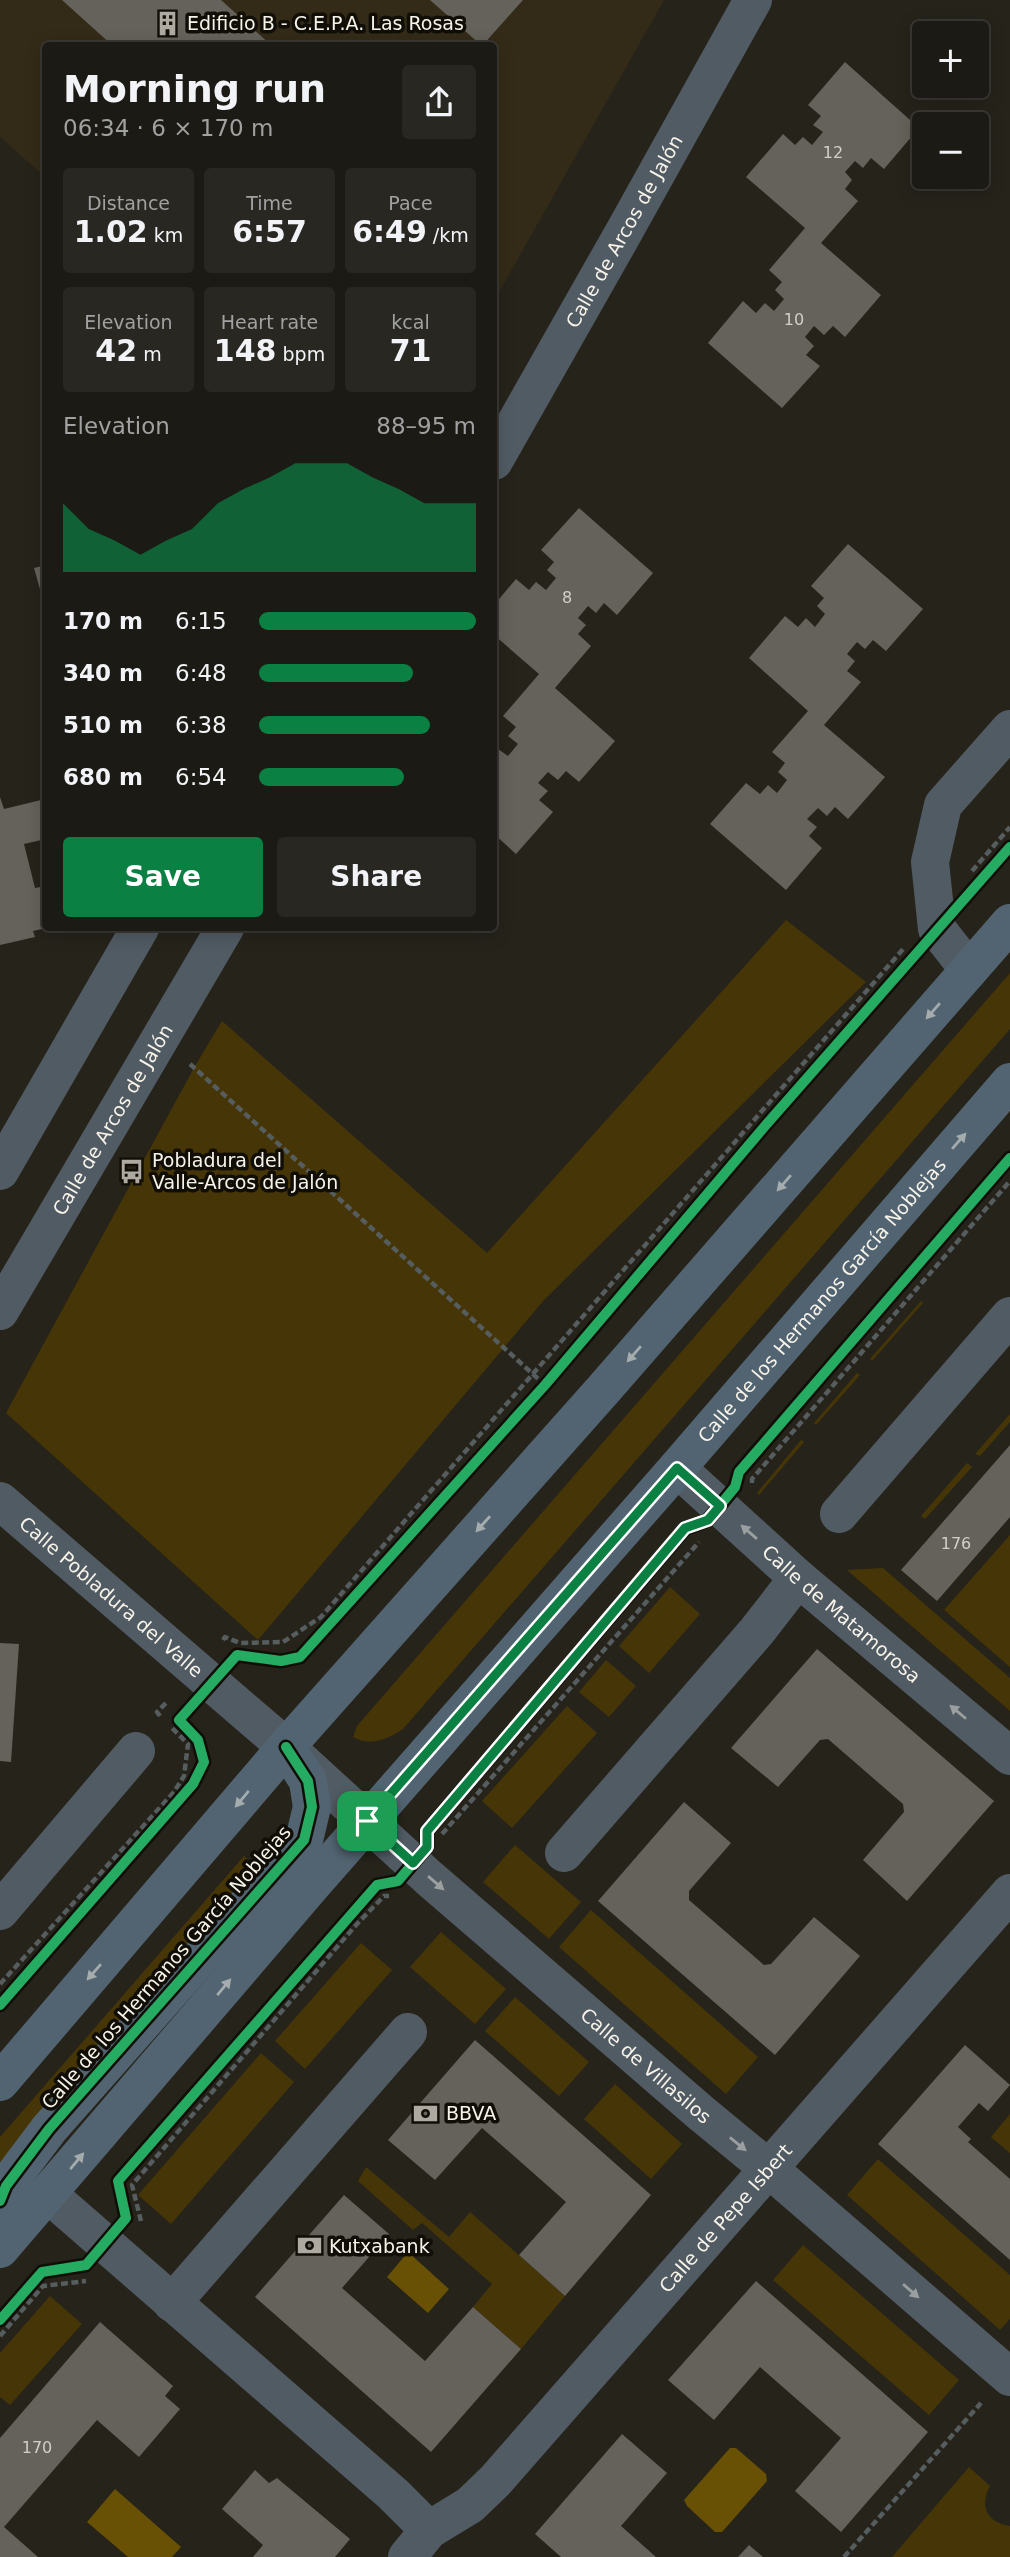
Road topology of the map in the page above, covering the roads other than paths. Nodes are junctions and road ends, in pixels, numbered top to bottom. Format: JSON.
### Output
{"nodes":[{"id":1,"x":752,"y":0,"type":"edge"},
{"id":2,"x":497,"y":456,"type":"edge"},
{"id":3,"x":1010,"y":729,"type":"edge"},
{"id":4,"x":1010,"y":923,"type":"edge"},
{"id":5,"x":138,"y":931,"type":"edge"},
{"id":6,"x":223,"y":931,"type":"edge"},
{"id":7,"x":969,"y":970,"type":"junction"},
{"id":8,"x":1010,"y":1082,"type":"edge"},
{"id":9,"x":0,"y":1171,"type":"edge"},
{"id":10,"x":0,"y":1311,"type":"edge"},
{"id":11,"x":1010,"y":1316,"type":"edge"},
{"id":12,"x":677,"y":1468,"type":"junction"},
{"id":13,"x":0,"y":1501,"type":"edge"},
{"id":14,"x":839,"y":1514,"type":"dead end"},
{"id":15,"x":798,"y":1577,"type":"junction"},
{"id":16,"x":286,"y":1747,"type":"junction"},
{"id":17,"x":136,"y":1751,"type":"dead end"},
{"id":18,"x":1010,"y":1756,"type":"edge"},
{"id":19,"x":367,"y":1821,"type":"junction"},
{"id":20,"x":564,"y":1853,"type":"dead end"},
{"id":21,"x":1010,"y":1893,"type":"edge"},
{"id":22,"x":0,"y":1910,"type":"edge"},
{"id":23,"x":408,"y":2032,"type":"dead end"},
{"id":24,"x":0,"y":2082,"type":"edge"},
{"id":25,"x":768,"y":2168,"type":"junction"},
{"id":26,"x":48,"y":2194,"type":"junction"},
{"id":27,"x":0,"y":2201,"type":"edge"},
{"id":28,"x":0,"y":2249,"type":"edge"},
{"id":29,"x":172,"y":2303,"type":"junction"},
{"id":30,"x":1009,"y":2375,"type":"edge"},
{"id":31,"x":418,"y":2544,"type":"edge"}],
"edges":[{"from":1,"to":2,"type":"street","name":"Calle de Arcos de Jalón"},
{"from":3,"to":7,"type":"street"},
{"from":4,"to":7,"type":"main road"},
{"from":5,"to":9,"type":"street"},
{"from":6,"to":10,"type":"street","name":"Calle de Arcos de Jalón"},
{"from":7,"to":16,"type":"main road","one_way":true},
{"from":12,"to":8,"type":"main road","name":"Calle de los Hermanos García Noblejas","one_way":true},
{"from":11,"to":14,"type":"street"},
{"from":15,"to":12,"type":"street","name":"Calle de Matamorosa","one_way":true},
{"from":12,"to":19,"type":"main road","name":"Calle de los Hermanos García Noblejas"},
{"from":13,"to":16,"type":"street","name":"Calle Pobladura del Valle"},
{"from":18,"to":15,"type":"street","name":"Calle de Matamorosa","one_way":true},
{"from":15,"to":20,"type":"street"},
{"from":16,"to":19,"type":"street","name":"Calle de Villasilos"},
{"from":16,"to":24,"type":"main road","one_way":true},
{"from":16,"to":27,"type":"main road","name":"Calle de los Hermanos García Noblejas"},
{"from":17,"to":22,"type":"street"},
{"from":19,"to":25,"type":"street","name":"Calle de Villasilos","one_way":true},
{"from":26,"to":19,"type":"main road","name":"Calle de los Hermanos García Noblejas","one_way":true},
{"from":21,"to":25,"type":"street","name":"Calle de Pepe Isbert"},
{"from":23,"to":29,"type":"street"},
{"from":25,"to":30,"type":"street","name":"Calle de Villasilos","one_way":true},
{"from":25,"to":31,"type":"street","name":"Calle de Pepe Isbert"},
{"from":26,"to":28,"type":"main road","name":"Calle de los Hermanos García Noblejas"},
{"from":26,"to":29,"type":"street","name":"Calle de Pepe Isbert"},
{"from":29,"to":31,"type":"street","name":"Calle de Pepe Isbert"}]}
